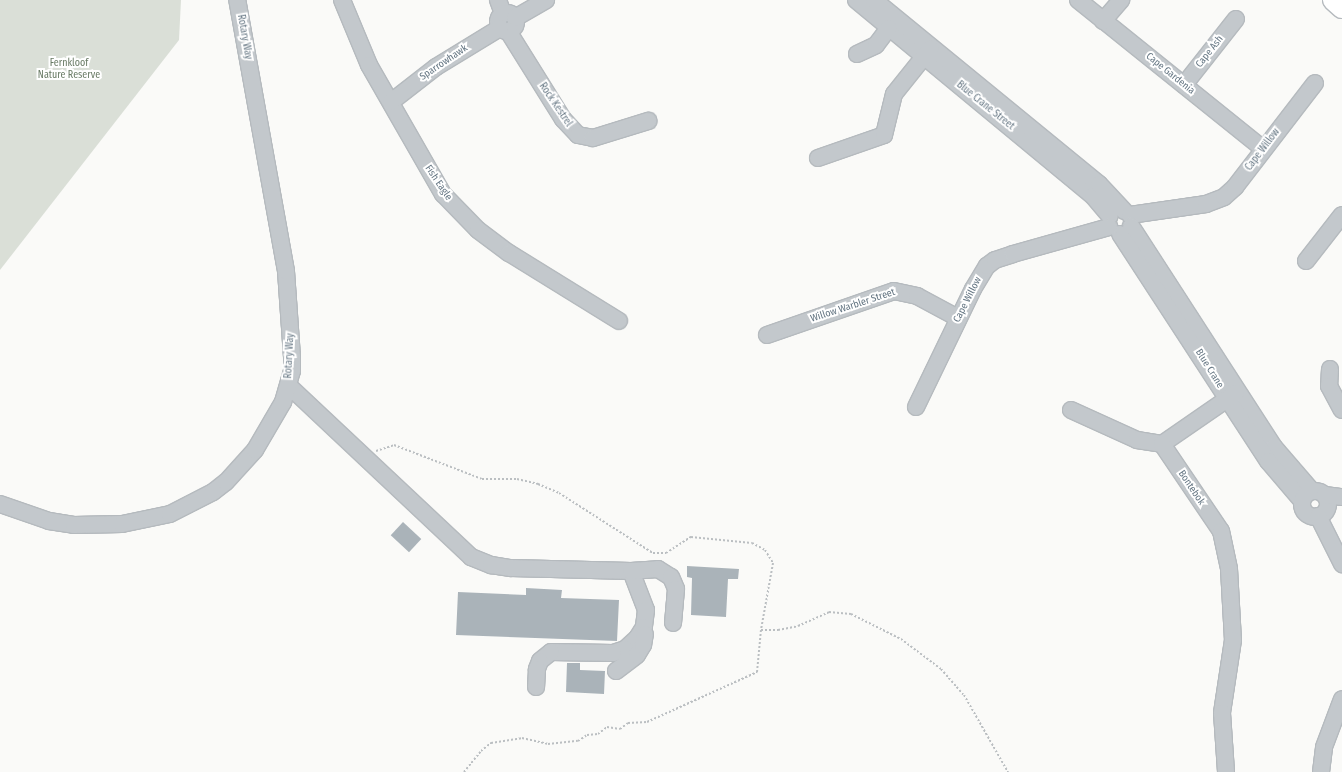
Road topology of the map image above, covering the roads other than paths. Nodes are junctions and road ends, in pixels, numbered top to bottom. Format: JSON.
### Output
{"nodes":[{"id":1,"x":237,"y":0,"type":"edge"},
{"id":2,"x":342,"y":0,"type":"edge"},
{"id":3,"x":546,"y":0,"type":"edge"},
{"id":4,"x":856,"y":0,"type":"edge"},
{"id":5,"x":874,"y":0,"type":"edge"},
{"id":6,"x":1078,"y":0,"type":"edge"},
{"id":7,"x":1121,"y":0,"type":"edge"},
{"id":8,"x":1333,"y":0,"type":"edge"},
{"id":9,"x":1342,"y":8,"type":"edge"},
{"id":10,"x":505,"y":18,"type":"edge"},
{"id":11,"x":1236,"y":19,"type":"dead end"},
{"id":12,"x":1103,"y":21,"type":"junction"},
{"id":13,"x":889,"y":28,"type":"junction"},
{"id":14,"x":928,"y":52,"type":"junction"},
{"id":15,"x":857,"y":54,"type":"dead end"},
{"id":16,"x":1315,"y":83,"type":"dead end"},
{"id":17,"x":1184,"y":85,"type":"junction"},
{"id":18,"x":391,"y":102,"type":"junction"},
{"id":19,"x":648,"y":121,"type":"dead end"},
{"id":20,"x":1263,"y":149,"type":"junction"},
{"id":21,"x":818,"y":158,"type":"dead end"},
{"id":22,"x":1342,"y":215,"type":"edge"},
{"id":23,"x":1121,"y":221,"type":"junction"},
{"id":24,"x":1306,"y":260,"type":"dead end"},
{"id":25,"x":958,"y":318,"type":"junction"},
{"id":26,"x":620,"y":321,"type":"dead end"},
{"id":27,"x":767,"y":335,"type":"dead end"},
{"id":28,"x":1330,"y":370,"type":"dead end"},
{"id":29,"x":289,"y":386,"type":"junction"},
{"id":30,"x":1233,"y":395,"type":"junction"},
{"id":31,"x":916,"y":407,"type":"dead end"},
{"id":32,"x":1071,"y":410,"type":"dead end"},
{"id":33,"x":1342,"y":410,"type":"edge"},
{"id":34,"x":1162,"y":444,"type":"junction"},
{"id":35,"x":1313,"y":496,"type":"junction"},
{"id":36,"x":1342,"y":497,"type":"edge"},
{"id":37,"x":0,"y":504,"type":"edge"},
{"id":38,"x":1342,"y":511,"type":"edge"},
{"id":39,"x":1322,"y":514,"type":"junction"},
{"id":40,"x":1342,"y":564,"type":"edge"},
{"id":41,"x":631,"y":571,"type":"junction"},
{"id":42,"x":673,"y":623,"type":"dead end"},
{"id":43,"x":644,"y":627,"type":"junction"},
{"id":44,"x":616,"y":671,"type":"dead end"},
{"id":45,"x":536,"y":687,"type":"dead end"},
{"id":46,"x":1342,"y":699,"type":"edge"},
{"id":47,"x":1226,"y":772,"type":"edge"},
{"id":48,"x":1321,"y":772,"type":"edge"}],
"edges":[{"from":1,"to":29,"type":"street","name":"Rotary Way"},
{"from":2,"to":18,"type":"street","name":"Fish Eagle"},
{"from":3,"to":10,"type":"street","name":"Sparrowhawk"},
{"from":4,"to":13,"type":"street","name":"Blue Crane Street"},
{"from":5,"to":14,"type":"street","name":"Blue Crane Street"},
{"from":6,"to":12,"type":"street","name":"Cape Gardenia"},
{"from":7,"to":12,"type":"street"},
{"from":8,"to":9,"type":"main road"},
{"from":10,"to":18,"type":"street","name":"Sparrowhawk"},
{"from":10,"to":19,"type":"street","name":"Rock Kestrel"},
{"from":11,"to":17,"type":"street","name":"Cape Ash"},
{"from":12,"to":17,"type":"street","name":"Cape Gardenia"},
{"from":13,"to":14,"type":"street","name":"Blue Crane Street"},
{"from":13,"to":15,"type":"street"},
{"from":14,"to":21,"type":"street"},
{"from":14,"to":23,"type":"street","name":"Blue Crane Street"},
{"from":16,"to":20,"type":"street","name":"Cape Willow"},
{"from":17,"to":20,"type":"street","name":"Cape Gardenia"},
{"from":18,"to":26,"type":"street","name":"Fish Eagle"},
{"from":20,"to":23,"type":"street","name":"Cape Willow"},
{"from":22,"to":24,"type":"street"},
{"from":23,"to":25,"type":"street","name":"Cape Willow"},
{"from":23,"to":30,"type":"street","name":"Blue Crane"},
{"from":25,"to":27,"type":"street","name":"Willow Warbler Street"},
{"from":25,"to":31,"type":"street","name":"Cape Willow"},
{"from":28,"to":33,"type":"street"},
{"from":29,"to":37,"type":"street","name":"Rotary Way"},
{"from":29,"to":41,"type":"street"},
{"from":30,"to":34,"type":"street"},
{"from":30,"to":35,"type":"street","name":"Blue Crane"},
{"from":32,"to":34,"type":"street"},
{"from":34,"to":47,"type":"street","name":"Bontebok"},
{"from":35,"to":36,"type":"street"},
{"from":35,"to":39,"type":"street","name":"Blue Crane"},
{"from":35,"to":39,"type":"street","name":"Blue Crane"},
{"from":38,"to":39,"type":"street"},
{"from":39,"to":40,"type":"street","name":"Blue Crane"},
{"from":41,"to":42,"type":"street"},
{"from":41,"to":43,"type":"street"},
{"from":43,"to":44,"type":"street"},
{"from":43,"to":45,"type":"street"},
{"from":46,"to":48,"type":"street"}]}
